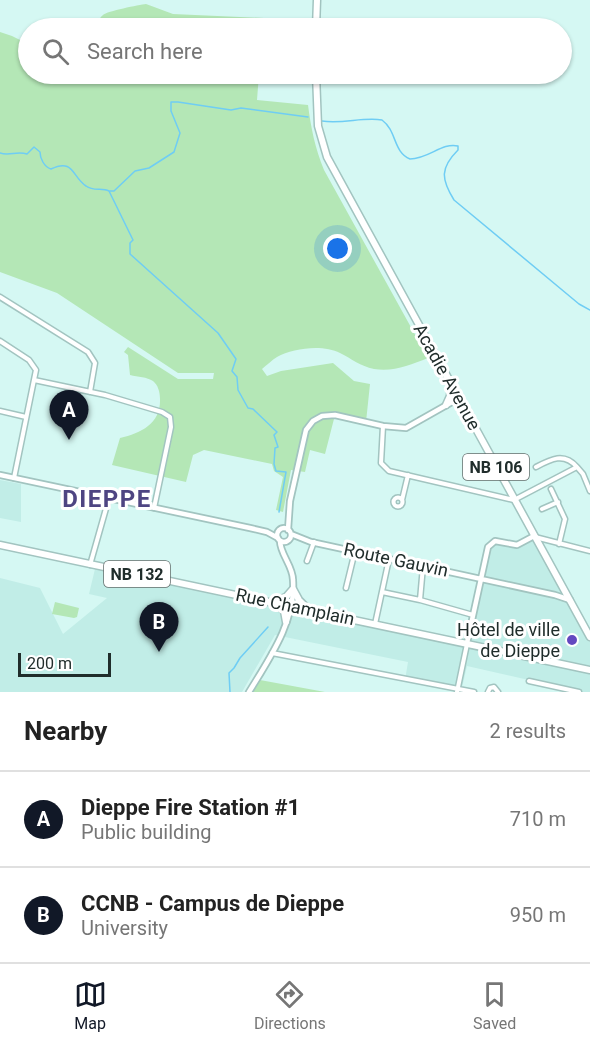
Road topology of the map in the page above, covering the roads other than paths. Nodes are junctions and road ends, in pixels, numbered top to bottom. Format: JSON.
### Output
{"nodes":[{"id":1,"x":317,"y":0,"type":"edge"},
{"id":2,"x":316,"y":18,"type":"edge"},
{"id":3,"x":316,"y":84,"type":"edge"},
{"id":4,"x":0,"y":297,"type":"edge"},
{"id":5,"x":0,"y":341,"type":"edge"},
{"id":6,"x":34,"y":380,"type":"junction"},
{"id":7,"x":451,"y":383,"type":"junction"},
{"id":8,"x":90,"y":392,"type":"junction"},
{"id":9,"x":459,"y":398,"type":"junction"},
{"id":10,"x":446,"y":405,"type":"junction"},
{"id":11,"x":0,"y":411,"type":"edge"},
{"id":12,"x":26,"y":417,"type":"junction"},
{"id":13,"x":383,"y":426,"type":"junction"},
{"id":14,"x":536,"y":467,"type":"dead end"},
{"id":15,"x":577,"y":467,"type":"junction"},
{"id":16,"x":583,"y":474,"type":"junction"},
{"id":17,"x":0,"y":475,"type":"edge"},
{"id":18,"x":408,"y":476,"type":"junction"},
{"id":19,"x":14,"y":478,"type":"junction"},
{"id":20,"x":590,"y":478,"type":"edge"},
{"id":21,"x":551,"y":489,"type":"dead end"},
{"id":22,"x":509,"y":490,"type":"junction"},
{"id":23,"x":590,"y":491,"type":"edge"},
{"id":24,"x":503,"y":496,"type":"junction"},
{"id":25,"x":109,"y":498,"type":"junction"},
{"id":26,"x":514,"y":500,"type":"junction"},
{"id":27,"x":402,"y":501,"type":"dead end"},
{"id":28,"x":558,"y":501,"type":"junction"},
{"id":29,"x":154,"y":508,"type":"junction"},
{"id":30,"x":542,"y":509,"type":"dead end"},
{"id":31,"x":288,"y":516,"type":"junction"},
{"id":32,"x":280,"y":530,"type":"junction"},
{"id":33,"x":267,"y":532,"type":"junction"},
{"id":34,"x":289,"y":532,"type":"junction"},
{"id":35,"x":534,"y":537,"type":"junction"},
{"id":36,"x":279,"y":539,"type":"junction"},
{"id":37,"x":287,"y":541,"type":"junction"},
{"id":38,"x":312,"y":542,"type":"junction"},
{"id":39,"x":549,"y":542,"type":"junction"},
{"id":40,"x":559,"y":544,"type":"junction"},
{"id":41,"x":0,"y":545,"type":"edge"},
{"id":42,"x":355,"y":551,"type":"junction"},
{"id":43,"x":542,"y":551,"type":"junction"},
{"id":44,"x":590,"y":551,"type":"edge"},
{"id":45,"x":283,"y":552,"type":"junction"},
{"id":46,"x":389,"y":559,"type":"junction"},
{"id":47,"x":307,"y":561,"type":"dead end"},
{"id":48,"x":90,"y":565,"type":"junction"},
{"id":49,"x":423,"y":566,"type":"junction"},
{"id":50,"x":481,"y":578,"type":"junction"},
{"id":51,"x":562,"y":586,"type":"junction"},
{"id":52,"x":346,"y":588,"type":"dead end"},
{"id":53,"x":293,"y":589,"type":"junction"},
{"id":54,"x":382,"y":592,"type":"junction"},
{"id":55,"x":555,"y":595,"type":"junction"},
{"id":56,"x":420,"y":600,"type":"junction"},
{"id":57,"x":570,"y":600,"type":"junction"},
{"id":58,"x":274,"y":602,"type":"junction"},
{"id":59,"x":290,"y":606,"type":"junction"},
{"id":60,"x":312,"y":610,"type":"junction"},
{"id":61,"x":473,"y":615,"type":"junction"},
{"id":62,"x":286,"y":622,"type":"junction"},
{"id":63,"x":375,"y":624,"type":"junction"},
{"id":64,"x":590,"y":637,"type":"edge"},
{"id":65,"x":467,"y":644,"type":"junction"},
{"id":66,"x":272,"y":654,"type":"junction"},
{"id":67,"x":590,"y":669,"type":"edge"},
{"id":68,"x":529,"y":681,"type":"dead end"},
{"id":69,"x":457,"y":690,"type":"edge"},
{"id":70,"x":249,"y":692,"type":"edge"},
{"id":71,"x":474,"y":692,"type":"edge"},
{"id":72,"x":488,"y":692,"type":"edge"},
{"id":73,"x":498,"y":692,"type":"edge"},
{"id":74,"x":579,"y":692,"type":"edge"}],
"edges":[{"from":1,"to":2,"type":"main road"},
{"from":3,"to":7,"type":"main road","name":"Acadie Avenue","number":"NB 106"},
{"from":4,"to":8,"type":"street"},
{"from":5,"to":6,"type":"street"},
{"from":6,"to":8,"type":"street"},
{"from":6,"to":12,"type":"street"},
{"from":7,"to":9,"type":"main road","name":"Acadie Avenue","number":"NB 106"},
{"from":7,"to":10,"type":"main road"},
{"from":8,"to":29,"type":"street"},
{"from":9,"to":10,"type":"street"},
{"from":9,"to":22,"type":"main road","name":"Acadie Avenue","number":"NB 106"},
{"from":10,"to":13,"type":"street"},
{"from":11,"to":12,"type":"street"},
{"from":12,"to":19,"type":"street"},
{"from":13,"to":18,"type":"street"},
{"from":13,"to":31,"type":"street"},
{"from":14,"to":15,"type":"street"},
{"from":15,"to":16,"type":"street"},
{"from":15,"to":26,"type":"street"},
{"from":16,"to":20,"type":"street"},
{"from":16,"to":23,"type":"street"},
{"from":17,"to":19,"type":"street"},
{"from":18,"to":24,"type":"street"},
{"from":18,"to":27,"type":"street"},
{"from":19,"to":25,"type":"street"},
{"from":21,"to":28,"type":"street"},
{"from":22,"to":24,"type":"street"},
{"from":22,"to":26,"type":"main road","name":"Acadie Avenue","number":"NB 106"},
{"from":24,"to":26,"type":"street"},
{"from":25,"to":29,"type":"street"},
{"from":25,"to":48,"type":"street"},
{"from":26,"to":35,"type":"main road","name":"Acadie Avenue","number":"NB 106"},
{"from":28,"to":30,"type":"street"},
{"from":28,"to":40,"type":"street"},
{"from":29,"to":33,"type":"street"},
{"from":31,"to":32,"type":"street"},
{"from":31,"to":34,"type":"street"},
{"from":32,"to":33,"type":"street"},
{"from":32,"to":34,"type":"street","name":"Route Gauvin"},
{"from":32,"to":36,"type":"street"},
{"from":33,"to":36,"type":"street"},
{"from":34,"to":37,"type":"street"},
{"from":34,"to":38,"type":"street","name":"Route Gauvin"},
{"from":35,"to":39,"type":"street"},
{"from":35,"to":43,"type":"main road","name":"Acadie Avenue","number":"NB 106"},
{"from":35,"to":50,"type":"street"},
{"from":36,"to":37,"type":"street","name":"Route Gauvin"},
{"from":36,"to":45,"type":"street"},
{"from":37,"to":38,"type":"street","name":"Route Gauvin"},
{"from":37,"to":45,"type":"street"},
{"from":38,"to":42,"type":"street","name":"Route Gauvin"},
{"from":38,"to":47,"type":"street"},
{"from":39,"to":40,"type":"street"},
{"from":39,"to":43,"type":"street"},
{"from":40,"to":44,"type":"street"},
{"from":41,"to":48,"type":"main road","name":"Rue Champlain","number":"NB 132"},
{"from":42,"to":46,"type":"street","name":"Route Gauvin"},
{"from":42,"to":52,"type":"street"},
{"from":43,"to":51,"type":"main road","name":"Acadie Avenue","number":"NB 106"},
{"from":45,"to":53,"type":"street"},
{"from":46,"to":49,"type":"street","name":"Route Gauvin"},
{"from":46,"to":54,"type":"street"},
{"from":48,"to":58,"type":"main road","name":"Rue Champlain","number":"NB 132"},
{"from":49,"to":50,"type":"street","name":"Route Gauvin"},
{"from":49,"to":56,"type":"street"},
{"from":50,"to":55,"type":"street","name":"Route Gauvin"},
{"from":50,"to":61,"type":"street"},
{"from":51,"to":55,"type":"street"},
{"from":51,"to":57,"type":"main road","name":"Acadie Avenue","number":"NB 106"},
{"from":53,"to":58,"type":"main road"},
{"from":53,"to":59,"type":"street"},
{"from":53,"to":60,"type":"main road"},
{"from":54,"to":56,"type":"street"},
{"from":54,"to":63,"type":"street"},
{"from":55,"to":57,"type":"street","name":"Route Gauvin"},
{"from":56,"to":61,"type":"street"},
{"from":57,"to":64,"type":"main road","name":"Acadie Avenue","number":"NB 106"},
{"from":58,"to":59,"type":"main road","name":"Rue Champlain","number":"NB 132"},
{"from":58,"to":62,"type":"main road"},
{"from":59,"to":60,"type":"main road","name":"Rue Champlain","number":"NB 132"},
{"from":59,"to":62,"type":"street"},
{"from":60,"to":63,"type":"main road","name":"Rue Champlain","number":"NB 132"},
{"from":61,"to":65,"type":"street"},
{"from":62,"to":66,"type":"street"},
{"from":63,"to":65,"type":"main road","name":"Rue Champlain","number":"NB 132"},
{"from":65,"to":67,"type":"main road","name":"Rue Champlain","number":"NB 132"},
{"from":65,"to":69,"type":"street"},
{"from":66,"to":69,"type":"street"},
{"from":66,"to":70,"type":"street"},
{"from":68,"to":74,"type":"street"},
{"from":69,"to":71,"type":"street"},
{"from":72,"to":73,"type":"street"}]}
